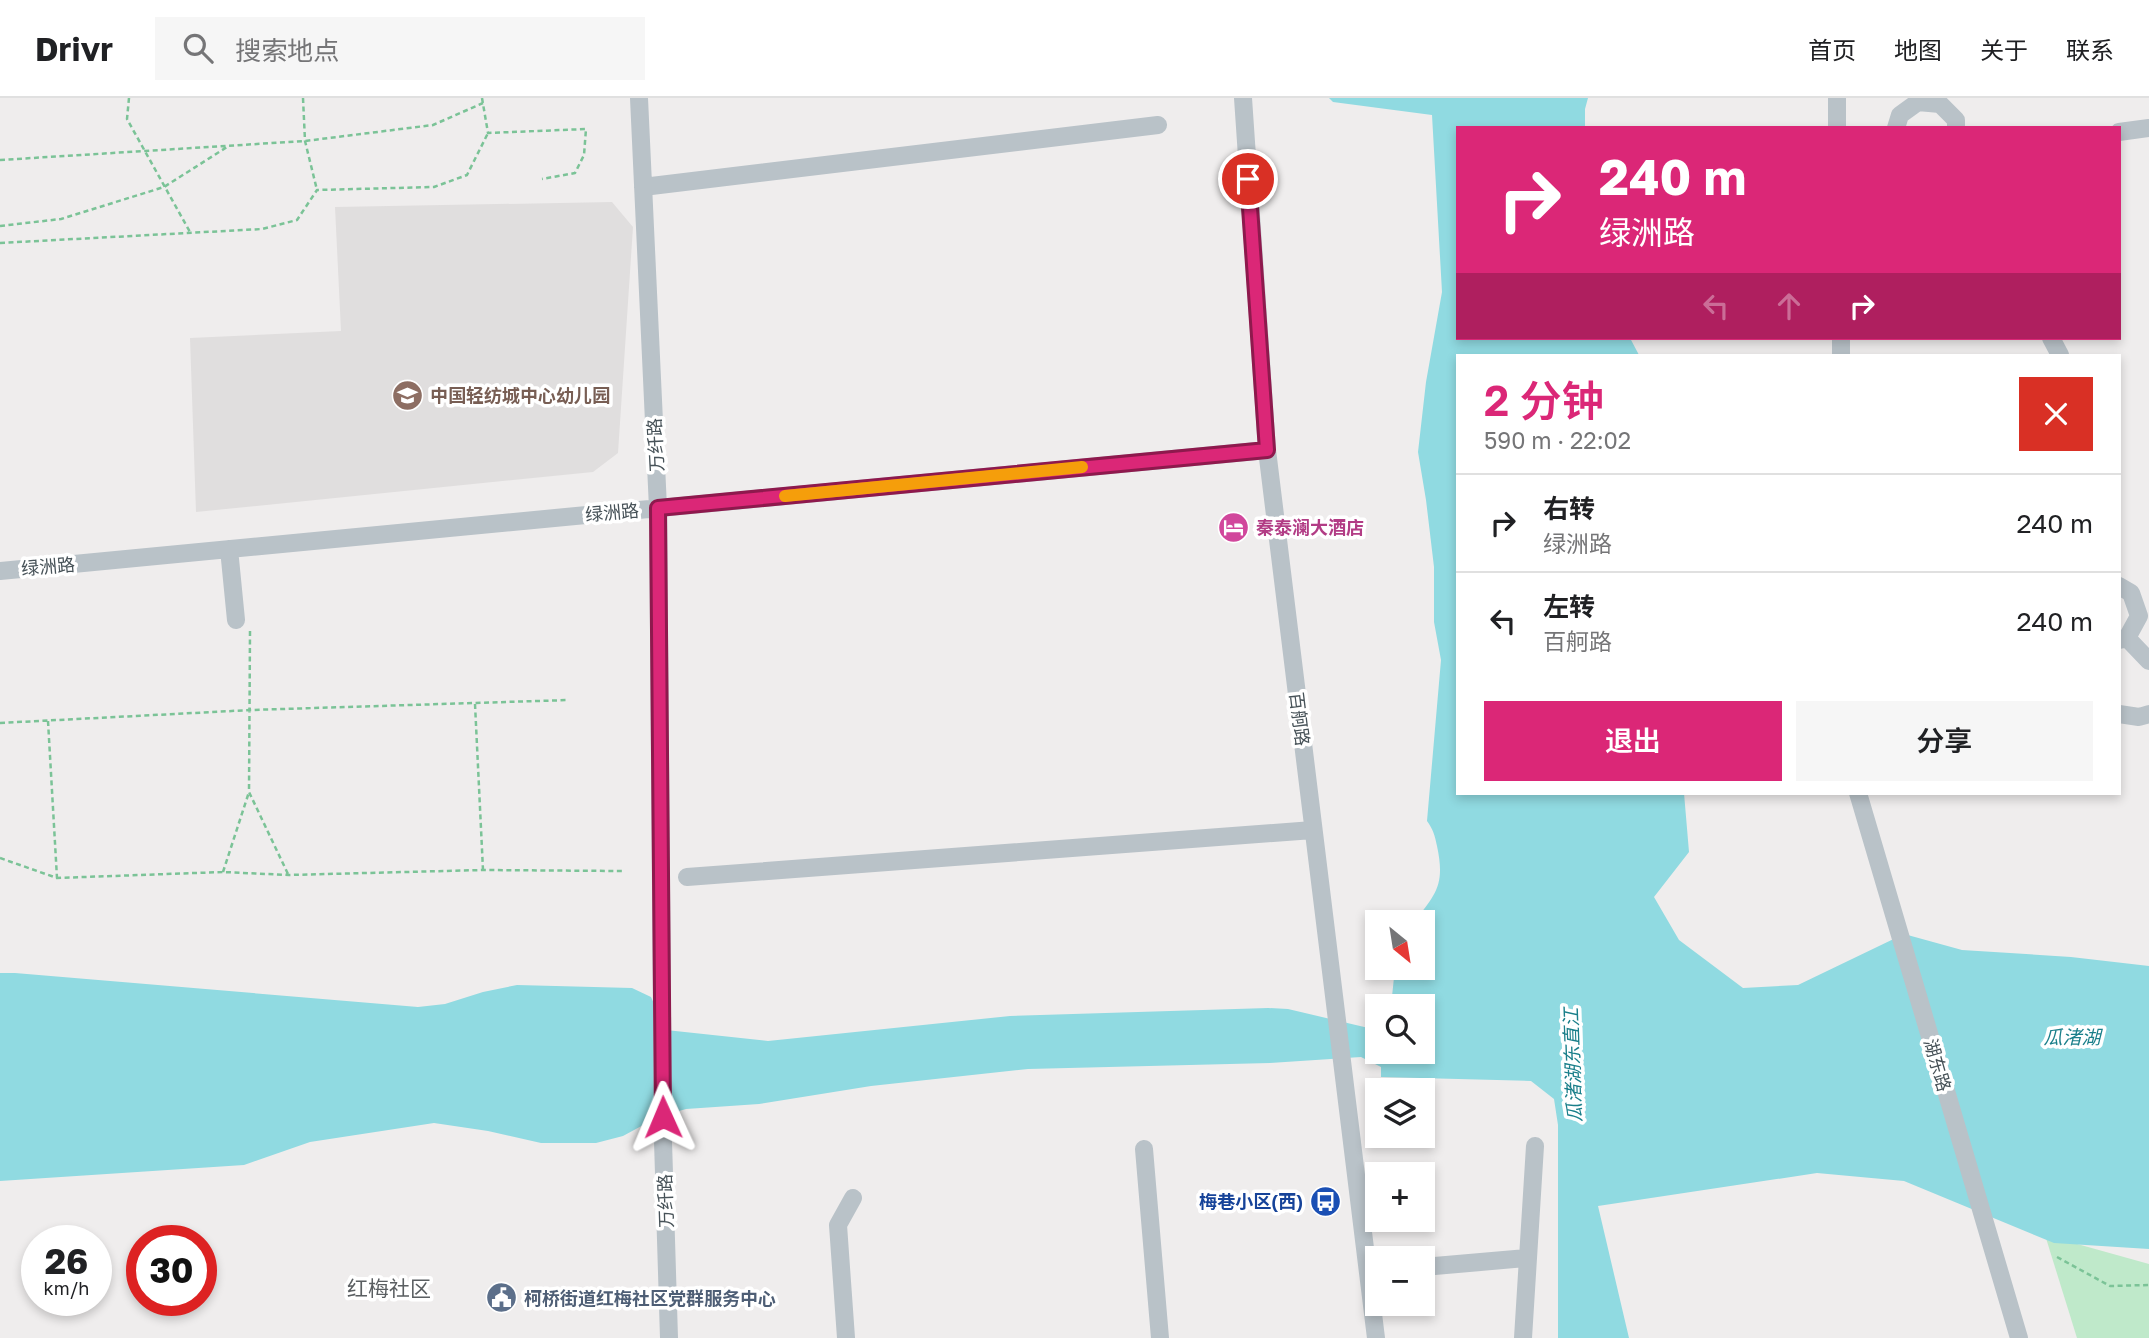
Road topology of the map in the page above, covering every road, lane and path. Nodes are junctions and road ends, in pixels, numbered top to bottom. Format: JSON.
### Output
{"nodes":[{"id":1,"x":129,"y":98,"type":"edge"},
{"id":2,"x":303,"y":98,"type":"edge"},
{"id":3,"x":639,"y":98,"type":"edge"},
{"id":4,"x":1243,"y":98,"type":"edge"},
{"id":5,"x":1837,"y":98,"type":"edge"},
{"id":6,"x":483,"y":100,"type":"edge"},
{"id":7,"x":1918,"y":100,"type":"edge"},
{"id":8,"x":1158,"y":125,"type":"dead end"},
{"id":9,"x":1837,"y":126,"type":"edge"},
{"id":10,"x":1897,"y":126,"type":"edge"},
{"id":11,"x":1956,"y":126,"type":"edge"},
{"id":12,"x":2149,"y":128,"type":"edge"},
{"id":13,"x":2121,"y":132,"type":"edge"},
{"id":14,"x":488,"y":134,"type":"junction"},
{"id":15,"x":305,"y":141,"type":"junction"},
{"id":16,"x":230,"y":146,"type":"junction"},
{"id":17,"x":143,"y":151,"type":"junction"},
{"id":18,"x":0,"y":160,"type":"edge"},
{"id":19,"x":542,"y":178,"type":"dead end"},
{"id":20,"x":164,"y":187,"type":"junction"},
{"id":21,"x":643,"y":187,"type":"junction"},
{"id":22,"x":317,"y":190,"type":"junction"},
{"id":23,"x":0,"y":226,"type":"edge"},
{"id":24,"x":191,"y":233,"type":"junction"},
{"id":25,"x":0,"y":243,"type":"edge"},
{"id":26,"x":1267,"y":450,"type":"junction"},
{"id":27,"x":658,"y":508,"type":"junction"},
{"id":28,"x":229,"y":549,"type":"junction"},
{"id":29,"x":0,"y":571,"type":"edge"},
{"id":30,"x":2121,"y":587,"type":"edge"},
{"id":31,"x":243,"y":620,"type":"joint"},
{"id":32,"x":2123,"y":639,"type":"edge"},
{"id":33,"x":2149,"y":661,"type":"edge"},
{"id":34,"x":569,"y":700,"type":"dead end"},
{"id":35,"x":475,"y":704,"type":"junction"},
{"id":36,"x":251,"y":710,"type":"junction"},
{"id":37,"x":2121,"y":714,"type":"edge"},
{"id":38,"x":2149,"y":714,"type":"edge"},
{"id":39,"x":48,"y":720,"type":"junction"},
{"id":40,"x":0,"y":723,"type":"edge"},
{"id":41,"x":249,"y":792,"type":"junction"},
{"id":42,"x":1859,"y":795,"type":"edge"},
{"id":43,"x":1313,"y":830,"type":"junction"},
{"id":44,"x":0,"y":858,"type":"edge"},
{"id":45,"x":484,"y":870,"type":"junction"},
{"id":46,"x":622,"y":871,"type":"dead end"},
{"id":47,"x":223,"y":872,"type":"junction"},
{"id":48,"x":289,"y":875,"type":"junction"},
{"id":49,"x":687,"y":877,"type":"dead end"},
{"id":50,"x":57,"y":878,"type":"junction"},
{"id":51,"x":1535,"y":1146,"type":"dead end"},
{"id":52,"x":1144,"y":1149,"type":"dead end"},
{"id":53,"x":853,"y":1198,"type":"dead end"},
{"id":54,"x":1369,"y":1246,"type":"edge"},
{"id":55,"x":2057,"y":1257,"type":"dead end"},
{"id":56,"x":1527,"y":1258,"type":"junction"},
{"id":57,"x":1435,"y":1266,"type":"edge"},
{"id":58,"x":2149,"y":1285,"type":"edge"},
{"id":59,"x":1375,"y":1316,"type":"edge"},
{"id":60,"x":669,"y":1338,"type":"edge"},
{"id":61,"x":846,"y":1338,"type":"edge"},
{"id":62,"x":1160,"y":1338,"type":"edge"},
{"id":63,"x":1376,"y":1338,"type":"edge"},
{"id":64,"x":1523,"y":1338,"type":"edge"},
{"id":65,"x":2019,"y":1338,"type":"edge"}],
"edges":[{"from":1,"to":17,"type":"path"},
{"from":2,"to":15,"type":"path"},
{"from":3,"to":21,"type":"street","name":"万纤路"},
{"from":4,"to":26,"type":"street","name":"百舸路"},
{"from":5,"to":9,"type":"street"},
{"from":6,"to":14,"type":"path"},
{"from":6,"to":15,"type":"path"},
{"from":7,"to":10,"type":"street"},
{"from":7,"to":11,"type":"street"},
{"from":8,"to":21,"type":"street"},
{"from":12,"to":13,"type":"street"},
{"from":14,"to":19,"type":"path"},
{"from":14,"to":22,"type":"path"},
{"from":15,"to":16,"type":"path"},
{"from":15,"to":22,"type":"path"},
{"from":16,"to":17,"type":"path"},
{"from":16,"to":20,"type":"path"},
{"from":17,"to":18,"type":"path"},
{"from":17,"to":20,"type":"path"},
{"from":20,"to":23,"type":"path"},
{"from":20,"to":24,"type":"path"},
{"from":21,"to":27,"type":"street","name":"万纤路"},
{"from":22,"to":24,"type":"path"},
{"from":24,"to":25,"type":"path"},
{"from":26,"to":27,"type":"street","name":"绿洲路"},
{"from":26,"to":43,"type":"street","name":"百舸路"},
{"from":27,"to":28,"type":"street","name":"绿洲路"},
{"from":27,"to":60,"type":"street","name":"万纤路"},
{"from":28,"to":29,"type":"street","name":"绿洲路"},
{"from":28,"to":31,"type":"street"},
{"from":30,"to":32,"type":"street"},
{"from":31,"to":36,"type":"path"},
{"from":32,"to":33,"type":"street"},
{"from":34,"to":35,"type":"path"},
{"from":35,"to":36,"type":"path"},
{"from":35,"to":45,"type":"path"},
{"from":36,"to":39,"type":"path"},
{"from":36,"to":41,"type":"path"},
{"from":37,"to":38,"type":"street"},
{"from":39,"to":40,"type":"path"},
{"from":39,"to":50,"type":"path"},
{"from":41,"to":47,"type":"path"},
{"from":41,"to":48,"type":"path"},
{"from":42,"to":65,"type":"street","name":"湖东路"},
{"from":43,"to":49,"type":"street"},
{"from":43,"to":54,"type":"street","name":"百舸路"},
{"from":44,"to":50,"type":"path"},
{"from":45,"to":46,"type":"path"},
{"from":45,"to":48,"type":"path"},
{"from":47,"to":48,"type":"path"},
{"from":47,"to":50,"type":"path"},
{"from":51,"to":56,"type":"street"},
{"from":52,"to":62,"type":"street"},
{"from":53,"to":61,"type":"street"},
{"from":55,"to":58,"type":"path"},
{"from":56,"to":57,"type":"street"},
{"from":56,"to":64,"type":"street"},
{"from":59,"to":63,"type":"street","name":"百舸路"}]}
